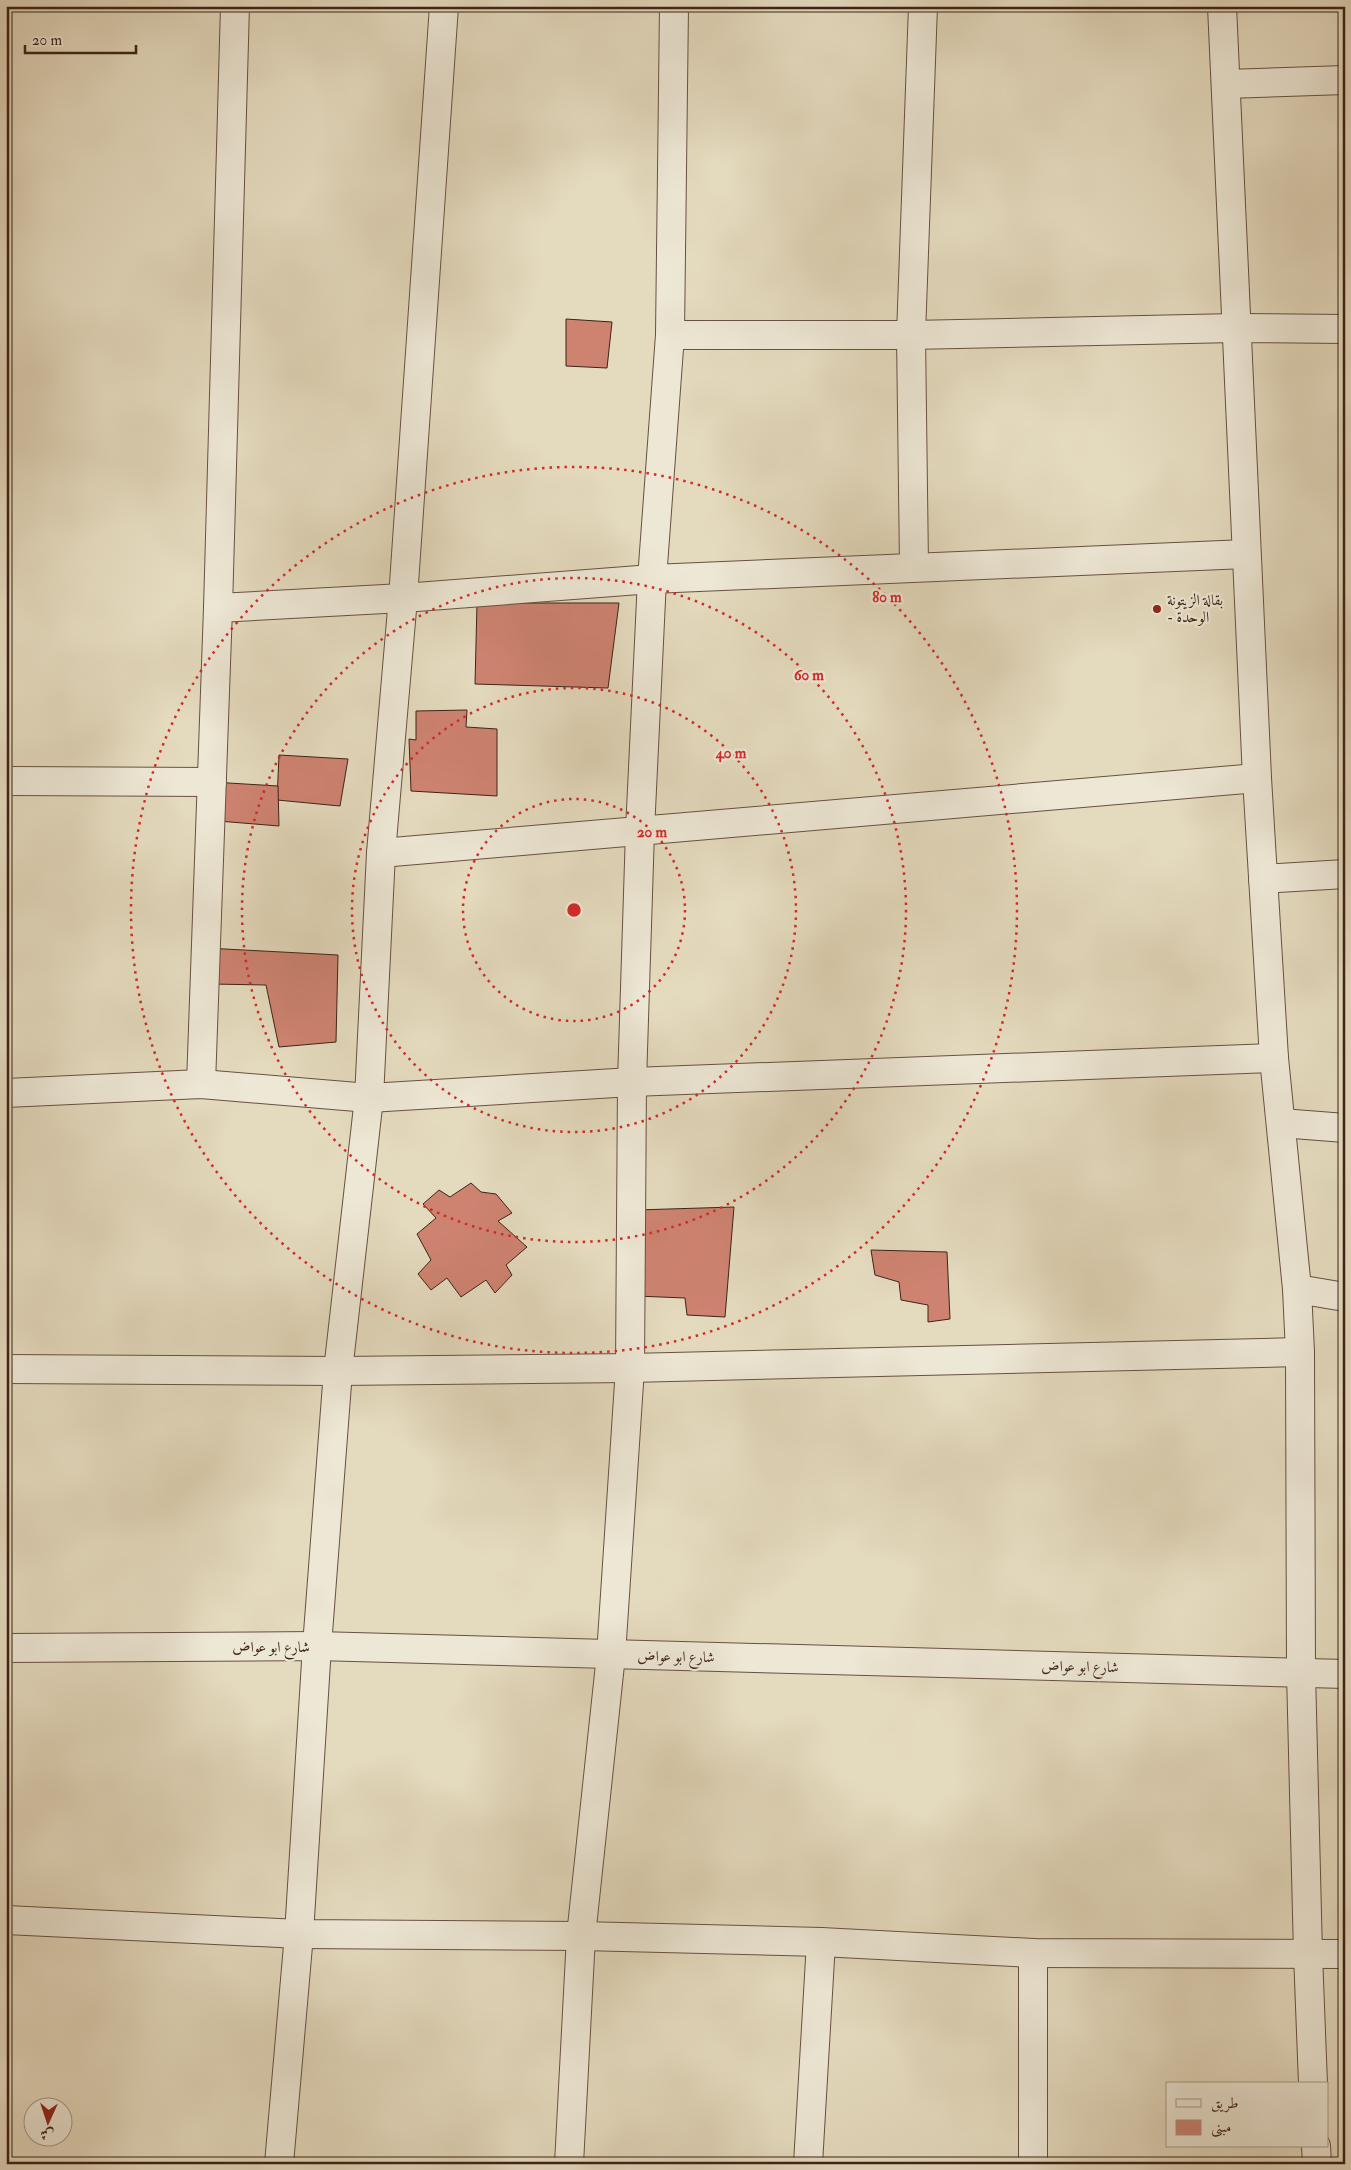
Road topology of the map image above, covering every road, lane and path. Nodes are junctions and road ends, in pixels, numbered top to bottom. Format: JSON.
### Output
{"nodes":[{"id":1,"x":235,"y":6,"type":"edge"},
{"id":2,"x":444,"y":6,"type":"edge"},
{"id":3,"x":674,"y":6,"type":"edge"},
{"id":4,"x":923,"y":6,"type":"edge"},
{"id":5,"x":1222,"y":6,"type":"edge"},
{"id":6,"x":1345,"y":80,"type":"edge"},
{"id":7,"x":1226,"y":84,"type":"junction"},
{"id":8,"x":1235,"y":328,"type":"junction"},
{"id":9,"x":1345,"y":329,"type":"edge"},
{"id":10,"x":670,"y":335,"type":"junction"},
{"id":11,"x":911,"y":335,"type":"junction"},
{"id":12,"x":1246,"y":554,"type":"junction"},
{"id":13,"x":914,"y":566,"type":"junction"},
{"id":14,"x":652,"y":579,"type":"junction"},
{"id":15,"x":403,"y":598,"type":"junction"},
{"id":16,"x":218,"y":608,"type":"junction"},
{"id":17,"x":1257,"y":778,"type":"junction"},
{"id":18,"x":6,"y":781,"type":"edge"},
{"id":19,"x":212,"y":782,"type":"junction"},
{"id":20,"x":640,"y":831,"type":"junction"},
{"id":21,"x":381,"y":853,"type":"junction"},
{"id":22,"x":1345,"y":874,"type":"edge"},
{"id":23,"x":1263,"y":879,"type":"junction"},
{"id":24,"x":1274,"y":1058,"type":"junction"},
{"id":25,"x":632,"y":1082,"type":"junction"},
{"id":26,"x":201,"y":1084,"type":"junction"},
{"id":27,"x":6,"y":1092,"type":"edge"},
{"id":28,"x":369,"y":1098,"type":"junction"},
{"id":29,"x":1281,"y":1123,"type":"junction"},
{"id":30,"x":1345,"y":1128,"type":"edge"},
{"id":31,"x":1297,"y":1289,"type":"junction"},
{"id":32,"x":1345,"y":1297,"type":"edge"},
{"id":33,"x":1300,"y":1352,"type":"junction"},
{"id":34,"x":630,"y":1368,"type":"junction"},
{"id":35,"x":6,"y":1370,"type":"edge"},
{"id":36,"x":338,"y":1371,"type":"junction"},
{"id":37,"x":317,"y":1646,"type":"junction"},
{"id":38,"x":6,"y":1648,"type":"edge"},
{"id":39,"x":611,"y":1655,"type":"junction"},
{"id":40,"x":1302,"y":1672,"type":"junction"},
{"id":41,"x":1345,"y":1674,"type":"edge"},
{"id":42,"x":6,"y":1920,"type":"edge"},
{"id":43,"x":298,"y":1934,"type":"junction"},
{"id":44,"x":580,"y":1936,"type":"junction"},
{"id":45,"x":821,"y":1942,"type":"junction"},
{"id":46,"x":1033,"y":1953,"type":"junction"},
{"id":47,"x":1308,"y":1954,"type":"junction"},
{"id":48,"x":1345,"y":1954,"type":"edge"},
{"id":49,"x":1313,"y":2082,"type":"edge"},
{"id":50,"x":1316,"y":2148,"type":"edge"},
{"id":51,"x":279,"y":2164,"type":"edge"},
{"id":52,"x":569,"y":2164,"type":"edge"},
{"id":53,"x":808,"y":2164,"type":"edge"},
{"id":54,"x":1033,"y":2164,"type":"edge"},
{"id":55,"x":1317,"y":2164,"type":"edge"}],
"edges":[{"from":1,"to":16,"type":"street"},
{"from":2,"to":15,"type":"street"},
{"from":3,"to":10,"type":"street"},
{"from":4,"to":11,"type":"street"},
{"from":5,"to":7,"type":"street"},
{"from":6,"to":7,"type":"street"},
{"from":7,"to":8,"type":"street"},
{"from":8,"to":9,"type":"street"},
{"from":8,"to":11,"type":"street"},
{"from":8,"to":12,"type":"street"},
{"from":10,"to":11,"type":"street"},
{"from":10,"to":14,"type":"street"},
{"from":11,"to":13,"type":"street"},
{"from":12,"to":13,"type":"street"},
{"from":12,"to":17,"type":"street"},
{"from":13,"to":14,"type":"street"},
{"from":14,"to":15,"type":"street"},
{"from":14,"to":20,"type":"street"},
{"from":15,"to":16,"type":"street"},
{"from":15,"to":21,"type":"street"},
{"from":16,"to":19,"type":"street"},
{"from":17,"to":20,"type":"street"},
{"from":17,"to":23,"type":"street"},
{"from":18,"to":19,"type":"street"},
{"from":19,"to":26,"type":"street"},
{"from":20,"to":21,"type":"street"},
{"from":20,"to":25,"type":"street"},
{"from":21,"to":28,"type":"street"},
{"from":22,"to":23,"type":"street"},
{"from":23,"to":24,"type":"street"},
{"from":24,"to":25,"type":"street"},
{"from":24,"to":29,"type":"street"},
{"from":25,"to":28,"type":"street"},
{"from":25,"to":34,"type":"street"},
{"from":26,"to":27,"type":"street"},
{"from":26,"to":28,"type":"street"},
{"from":28,"to":36,"type":"street"},
{"from":29,"to":30,"type":"street"},
{"from":29,"to":31,"type":"street"},
{"from":31,"to":32,"type":"street"},
{"from":31,"to":33,"type":"street"},
{"from":33,"to":34,"type":"street"},
{"from":33,"to":40,"type":"street"},
{"from":34,"to":36,"type":"street"},
{"from":34,"to":39,"type":"street"},
{"from":35,"to":36,"type":"street"},
{"from":36,"to":37,"type":"street"},
{"from":37,"to":38,"type":"street","name":"شارع ابو عواض"},
{"from":37,"to":39,"type":"street","name":"شارع ابو عواض"},
{"from":37,"to":43,"type":"street"},
{"from":39,"to":40,"type":"street","name":"شارع ابو عواض"},
{"from":39,"to":44,"type":"street"},
{"from":40,"to":41,"type":"street","name":"شارع ابو عواض"},
{"from":40,"to":47,"type":"street"},
{"from":42,"to":43,"type":"street"},
{"from":43,"to":44,"type":"street"},
{"from":43,"to":51,"type":"street"},
{"from":44,"to":45,"type":"street"},
{"from":44,"to":52,"type":"street"},
{"from":45,"to":46,"type":"street"},
{"from":45,"to":53,"type":"street"},
{"from":46,"to":47,"type":"street"},
{"from":46,"to":54,"type":"street"},
{"from":47,"to":48,"type":"street"},
{"from":47,"to":49,"type":"street"},
{"from":50,"to":55,"type":"street"}]}
